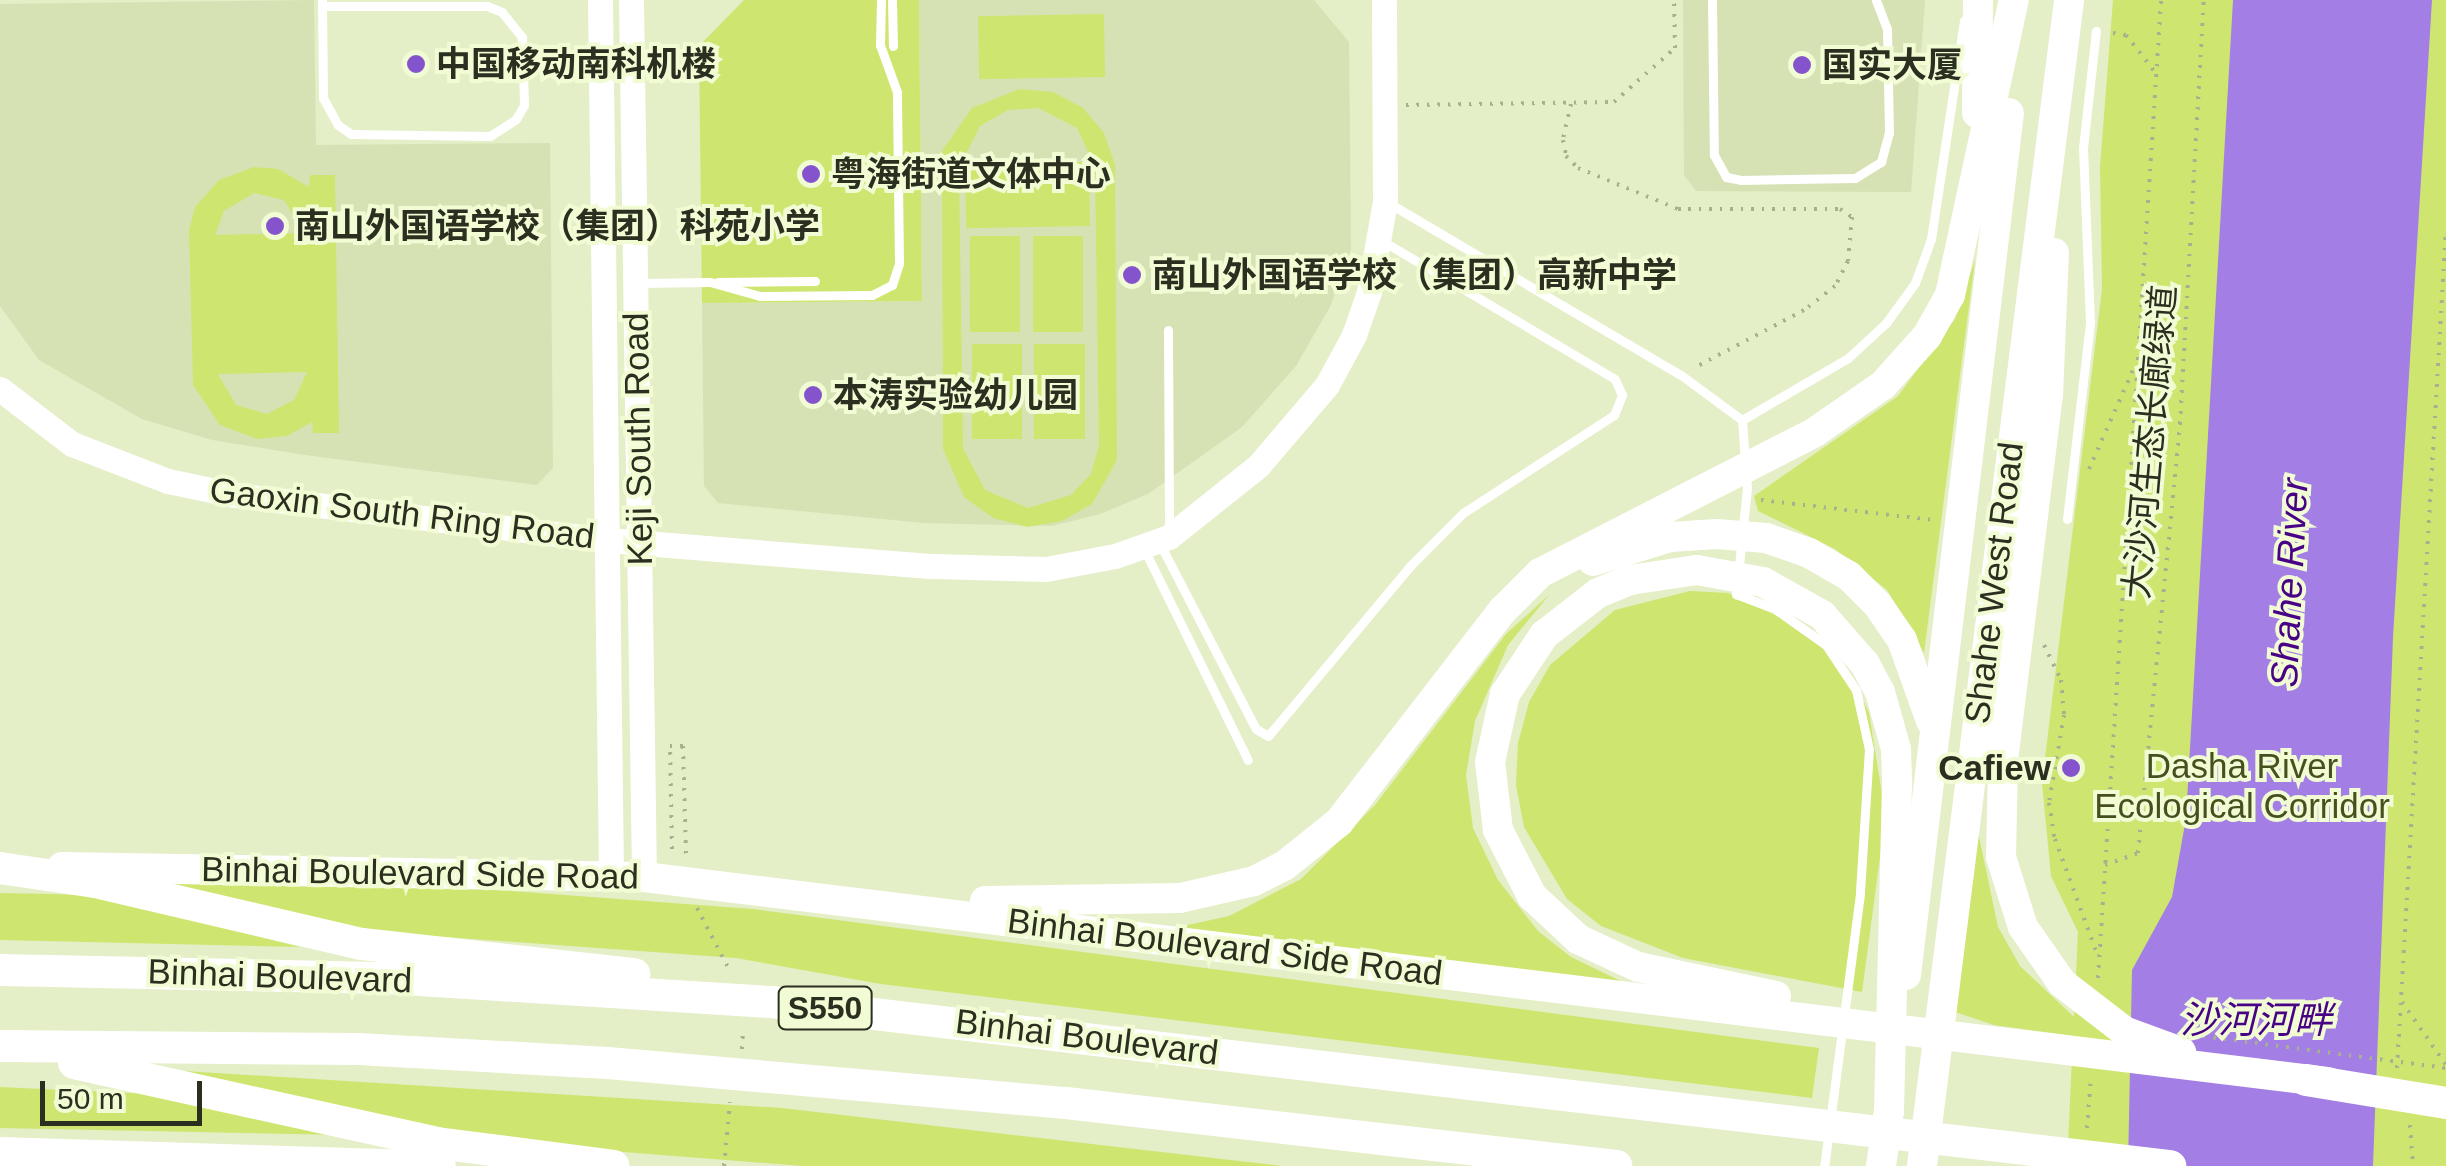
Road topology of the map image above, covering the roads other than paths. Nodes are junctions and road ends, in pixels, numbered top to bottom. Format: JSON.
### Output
{"nodes":[{"id":1,"x":600,"y":0,"type":"edge"},
{"id":2,"x":631,"y":0,"type":"edge"},
{"id":3,"x":881,"y":0,"type":"edge"},
{"id":4,"x":892,"y":0,"type":"edge"},
{"id":5,"x":1384,"y":0,"type":"edge"},
{"id":6,"x":1712,"y":0,"type":"edge"},
{"id":7,"x":1876,"y":0,"type":"edge"},
{"id":8,"x":1967,"y":0,"type":"edge"},
{"id":9,"x":1978,"y":0,"type":"edge"},
{"id":10,"x":2016,"y":0,"type":"edge"},
{"id":11,"x":2069,"y":0,"type":"edge"},
{"id":12,"x":322,"y":3,"type":"edge"},
{"id":13,"x":2096,"y":30,"type":"road end"},
{"id":14,"x":893,"y":46,"type":"dead end"},
{"id":15,"x":2057,"y":106,"type":"junction"},
{"id":16,"x":1384,"y":201,"type":"junction"},
{"id":17,"x":1968,"y":230,"type":"junction"},
{"id":18,"x":1380,"y":239,"type":"junction"},
{"id":19,"x":710,"y":282,"type":"junction"},
{"id":20,"x":815,"y":282,"type":"dead end"},
{"id":21,"x":636,"y":284,"type":"junction"},
{"id":22,"x":1168,"y":330,"type":"dead end"},
{"id":23,"x":0,"y":389,"type":"edge"},
{"id":24,"x":1742,"y":420,"type":"junction"},
{"id":25,"x":2067,"y":519,"type":"road end"},
{"id":26,"x":1624,"y":536,"type":"junction"},
{"id":27,"x":607,"y":540,"type":"junction"},
{"id":28,"x":640,"y":542,"type":"junction"},
{"id":29,"x":1157,"y":542,"type":"junction"},
{"id":30,"x":1248,"y":760,"type":"dead end"},
{"id":31,"x":0,"y":867,"type":"edge"},
{"id":32,"x":611,"y":875,"type":"junction"},
{"id":33,"x":644,"y":877,"type":"junction"},
{"id":34,"x":847,"y":898,"type":"junction"},
{"id":35,"x":0,"y":970,"type":"edge"},
{"id":36,"x":1944,"y":973,"type":"junction"},
{"id":37,"x":771,"y":1002,"type":"junction"},
{"id":38,"x":2024,"y":1046,"type":"junction"},
{"id":39,"x":0,"y":1050,"type":"edge"},
{"id":40,"x":2306,"y":1080,"type":"junction"},
{"id":41,"x":2446,"y":1095,"type":"edge"},
{"id":42,"x":2446,"y":1103,"type":"edge"},
{"id":43,"x":1889,"y":1112,"type":"junction"},
{"id":44,"x":0,"y":1152,"type":"edge"},
{"id":45,"x":120,"y":1160,"type":"edge"},
{"id":46,"x":441,"y":1166,"type":"edge"},
{"id":47,"x":614,"y":1166,"type":"edge"},
{"id":48,"x":1616,"y":1166,"type":"edge"},
{"id":49,"x":1824,"y":1166,"type":"edge"},
{"id":50,"x":1882,"y":1166,"type":"edge"},
{"id":51,"x":1922,"y":1166,"type":"edge"},
{"id":52,"x":2170,"y":1166,"type":"edge"}],
"edges":[{"from":1,"to":27,"type":"street","name":"Keji South Road"},
{"from":2,"to":21,"type":"street","name":"Keji South Road"},
{"from":3,"to":19,"type":"lane"},
{"from":4,"to":14,"type":"lane"},
{"from":5,"to":16,"type":"street","name":"Gaoxin South Ring Road"},
{"from":6,"to":7,"type":"lane"},
{"from":8,"to":24,"type":"lane"},
{"from":9,"to":17,"type":"main road"},
{"from":10,"to":17,"type":"main road"},
{"from":10,"to":43,"type":"main road","name":"Shahe West Road"},
{"from":11,"to":15,"type":"main road","name":"Shahe West Road"},
{"from":12,"to":12,"type":"lane"},
{"from":13,"to":25,"type":"lane"},
{"from":15,"to":36,"type":"main road","name":"Shahe West Road"},
{"from":15,"to":40,"type":"main road"},
{"from":16,"to":18,"type":"street","name":"Gaoxin South Ring Road"},
{"from":16,"to":24,"type":"lane"},
{"from":17,"to":26,"type":"main road"},
{"from":18,"to":29,"type":"street","name":"Gaoxin South Ring Road"},
{"from":18,"to":29,"type":"lane"},
{"from":19,"to":20,"type":"lane"},
{"from":19,"to":21,"type":"lane"},
{"from":21,"to":28,"type":"street","name":"Keji South Road"},
{"from":22,"to":29,"type":"lane"},
{"from":23,"to":27,"type":"street","name":"Gaoxin South Ring Road"},
{"from":24,"to":49,"type":"lane"},
{"from":26,"to":34,"type":"main road"},
{"from":26,"to":36,"type":"main road"},
{"from":27,"to":28,"type":"street","name":"Gaoxin South Ring Road"},
{"from":27,"to":32,"type":"street","name":"Keji South Road"},
{"from":28,"to":29,"type":"street","name":"Gaoxin South Ring Road"},
{"from":28,"to":33,"type":"street","name":"Keji South Road"},
{"from":29,"to":30,"type":"lane"},
{"from":31,"to":32,"type":"main road","name":"Binhai Boulevard Side Road"},
{"from":31,"to":37,"type":"highway"},
{"from":32,"to":33,"type":"main road","name":"Binhai Boulevard Side Road"},
{"from":33,"to":34,"type":"main road","name":"Binhai Boulevard Side Road"},
{"from":34,"to":38,"type":"main road","name":"Binhai Boulevard Side Road"},
{"from":35,"to":37,"type":"highway","name":"Binhai Boulevard","number":"S550"},
{"from":36,"to":51,"type":"main road","name":"Shahe West Road"},
{"from":37,"to":52,"type":"highway","name":"Binhai Boulevard","number":"S550"},
{"from":38,"to":40,"type":"main road","name":"Binhai Boulevard Side Road"},
{"from":38,"to":43,"type":"main road"},
{"from":39,"to":47,"type":"highway"},
{"from":39,"to":48,"type":"highway","name":"Binhai Boulevard","number":"S550"},
{"from":40,"to":41,"type":"main road","name":"Binhai Boulevard Side Road"},
{"from":40,"to":42,"type":"highway"},
{"from":43,"to":50,"type":"main road","name":"Shahe West Road"},
{"from":44,"to":45,"type":"main road"},
{"from":45,"to":46,"type":"main road"}]}
